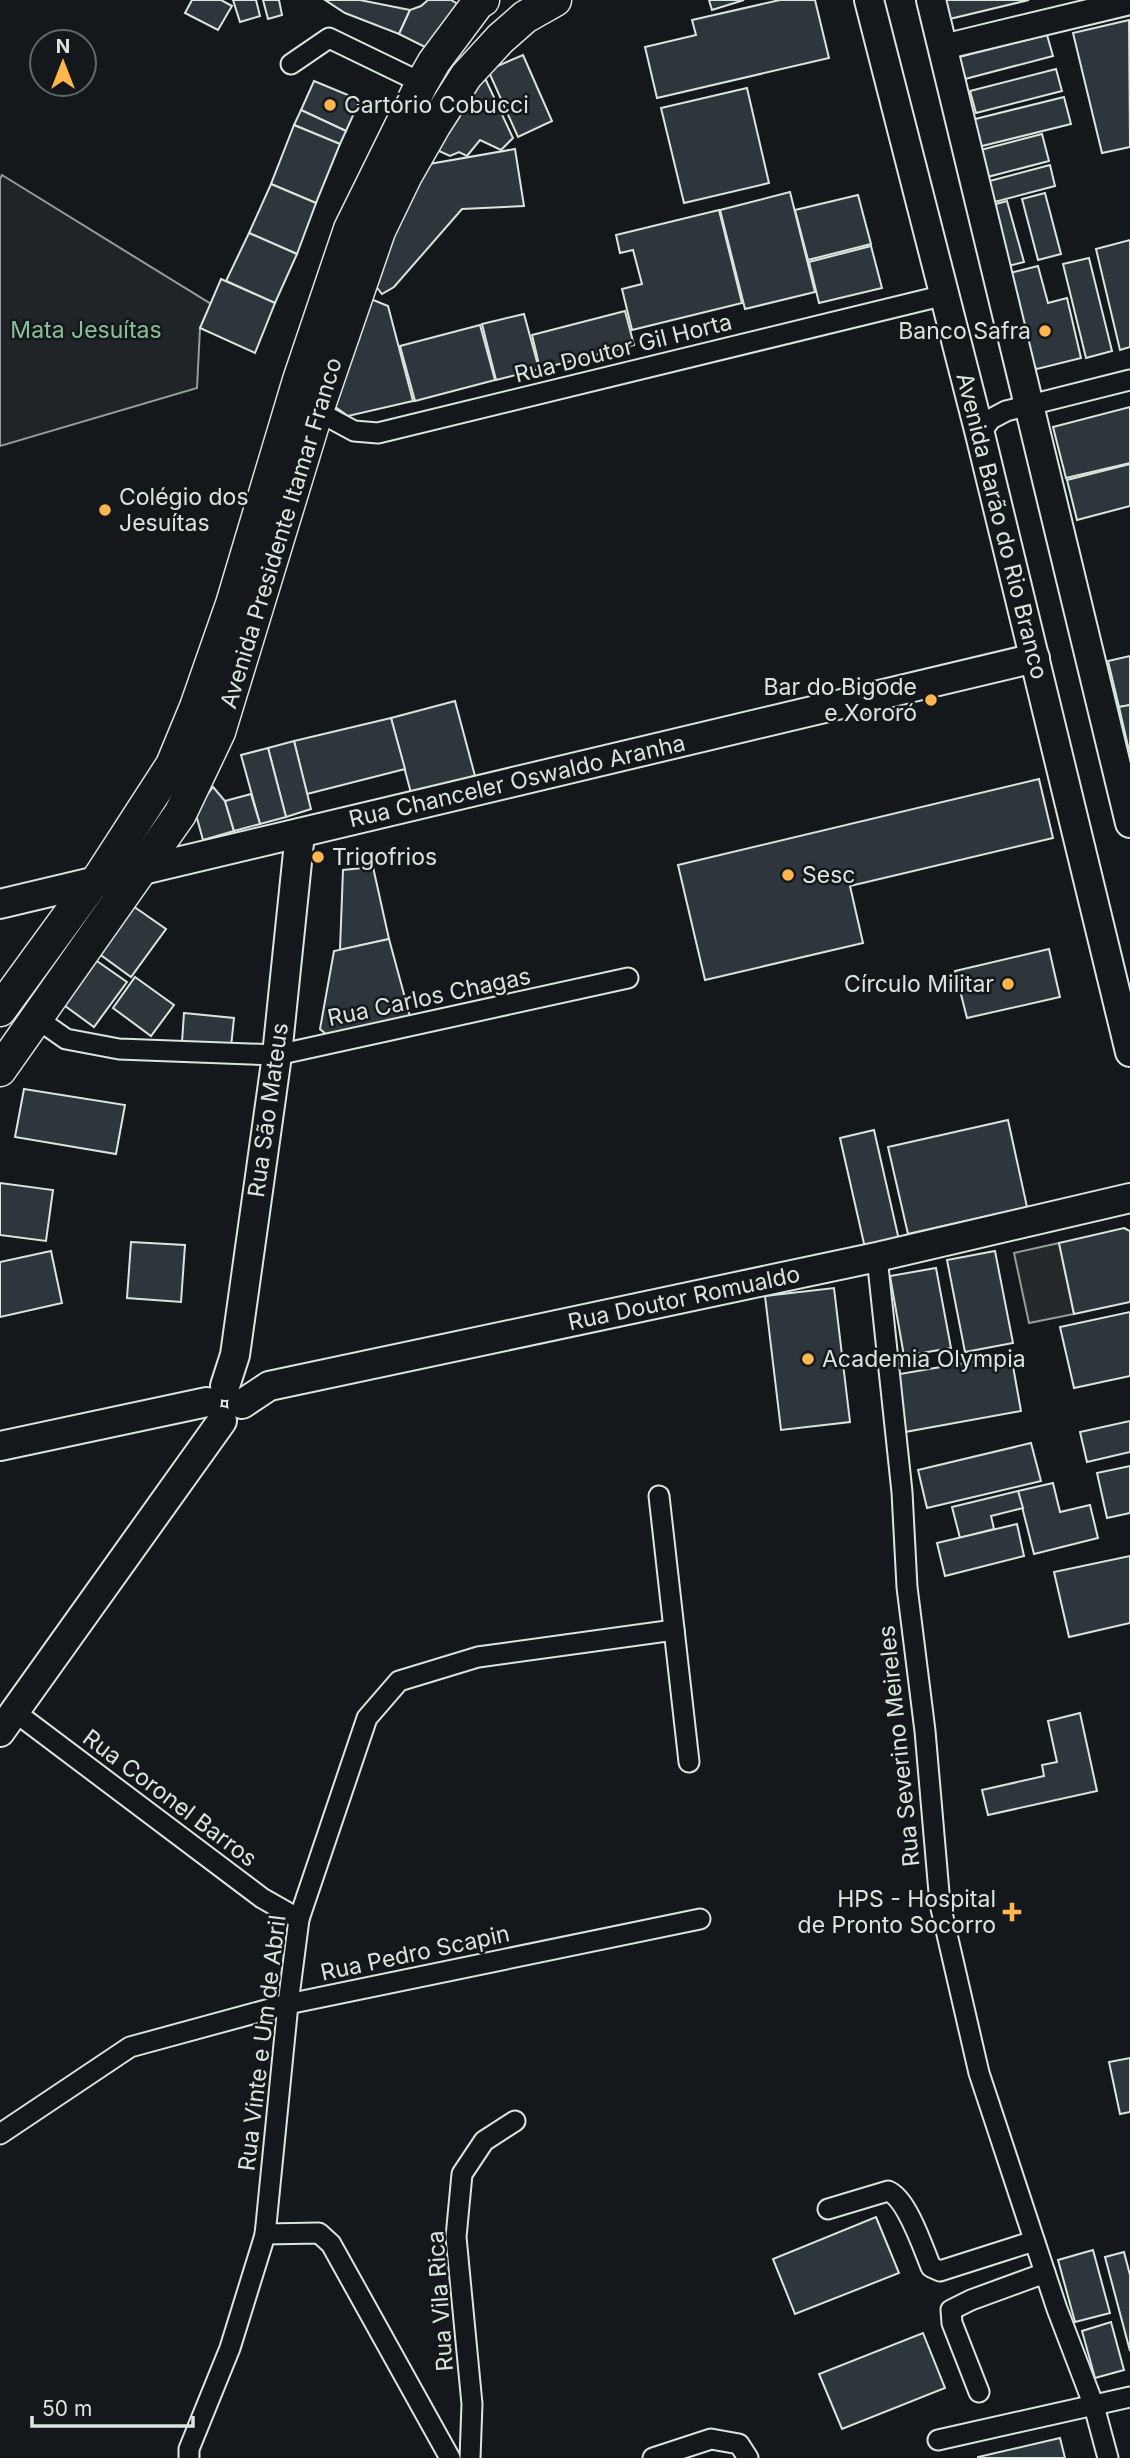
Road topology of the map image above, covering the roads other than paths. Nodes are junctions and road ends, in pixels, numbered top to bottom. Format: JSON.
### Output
{"nodes":[{"id":1,"x":555,"y":0,"type":"edge"},
{"id":2,"x":869,"y":0,"type":"edge"},
{"id":3,"x":931,"y":0,"type":"edge"},
{"id":4,"x":478,"y":1,"type":"edge"},
{"id":5,"x":1130,"y":2,"type":"edge"},
{"id":6,"x":943,"y":47,"type":"junction"},
{"id":7,"x":291,"y":64,"type":"dead end"},
{"id":8,"x":422,"y":83,"type":"junction"},
{"id":9,"x":406,"y":174,"type":"junction"},
{"id":10,"x":945,"y":295,"type":"junction"},
{"id":11,"x":1130,"y":380,"type":"edge"},
{"id":12,"x":1029,"y":405,"type":"junction"},
{"id":13,"x":317,"y":411,"type":"junction"},
{"id":14,"x":980,"y":434,"type":"junction"},
{"id":15,"x":1034,"y":658,"type":"junction"},
{"id":16,"x":1130,"y":823,"type":"edge"},
{"id":17,"x":300,"y":833,"type":"junction"},
{"id":18,"x":141,"y":871,"type":"junction"},
{"id":19,"x":97,"y":881,"type":"junction"},
{"id":20,"x":0,"y":904,"type":"edge"},
{"id":21,"x":628,"y":978,"type":"dead end"},
{"id":22,"x":0,"y":1010,"type":"edge"},
{"id":23,"x":36,"y":1018,"type":"junction"},
{"id":24,"x":1130,"y":1052,"type":"edge"},
{"id":25,"x":277,"y":1055,"type":"junction"},
{"id":26,"x":0,"y":1070,"type":"edge"},
{"id":27,"x":1130,"y":1198,"type":"edge"},
{"id":28,"x":877,"y":1257,"type":"junction"},
{"id":29,"x":235,"y":1355,"type":"junction"},
{"id":30,"x":269,"y":1386,"type":"junction"},
{"id":31,"x":224,"y":1403,"type":"junction"},
{"id":32,"x":0,"y":1446,"type":"edge"},
{"id":33,"x":659,"y":1496,"type":"dead end"},
{"id":34,"x":674,"y":1630,"type":"junction"},
{"id":35,"x":7,"y":1722,"type":"edge"},
{"id":36,"x":688,"y":1762,"type":"dead end"},
{"id":37,"x":299,"y":1919,"type":"junction"},
{"id":38,"x":700,"y":1919,"type":"dead end"},
{"id":39,"x":288,"y":2004,"type":"junction"},
{"id":40,"x":515,"y":2122,"type":"dead end"},
{"id":41,"x":0,"y":2134,"type":"edge"},
{"id":42,"x":828,"y":2209,"type":"dead end"},
{"id":43,"x":265,"y":2234,"type":"junction"},
{"id":44,"x":1034,"y":2241,"type":"junction"},
{"id":45,"x":1045,"y":2273,"type":"junction"},
{"id":46,"x":979,"y":2392,"type":"dead end"},
{"id":47,"x":1130,"y":2398,"type":"edge"},
{"id":48,"x":1094,"y":2406,"type":"junction"},
{"id":49,"x":938,"y":2440,"type":"dead end"},
{"id":50,"x":185,"y":2455,"type":"edge"},
{"id":51,"x":450,"y":2458,"type":"edge"},
{"id":52,"x":470,"y":2458,"type":"edge"},
{"id":53,"x":653,"y":2458,"type":"edge"},
{"id":54,"x":748,"y":2458,"type":"edge"},
{"id":55,"x":1108,"y":2458,"type":"edge"}],
"edges":[{"from":1,"to":9,"type":"main road","name":"Avenida Presidente Itamar Franco"},
{"from":2,"to":10,"type":"main road","name":"Avenida Barão do Rio Branco"},
{"from":3,"to":6,"type":"main road"},
{"from":4,"to":8,"type":"main road","name":"Avenida Presidente Itamar Franco"},
{"from":4,"to":9,"type":"main road"},
{"from":5,"to":6,"type":"street"},
{"from":6,"to":12,"type":"main road"},
{"from":7,"to":8,"type":"street"},
{"from":8,"to":19,"type":"main road","name":"Avenida Presidente Itamar Franco"},
{"from":9,"to":13,"type":"main road","name":"Avenida Presidente Itamar Franco"},
{"from":10,"to":13,"type":"street","name":"Rua Doutor Gil Horta"},
{"from":10,"to":14,"type":"main road","name":"Avenida Barão do Rio Branco"},
{"from":11,"to":12,"type":"street"},
{"from":12,"to":14,"type":"street"},
{"from":12,"to":16,"type":"main road"},
{"from":13,"to":18,"type":"main road","name":"Avenida Presidente Itamar Franco"},
{"from":14,"to":15,"type":"main road","name":"Avenida Barão do Rio Branco"},
{"from":15,"to":17,"type":"main road","name":"Rua Chanceler Oswaldo Aranha"},
{"from":15,"to":24,"type":"main road","name":"Avenida Barão do Rio Branco"},
{"from":17,"to":18,"type":"main road","name":"Rua Chanceler Oswaldo Aranha"},
{"from":17,"to":25,"type":"main road","name":"Rua São Mateus"},
{"from":18,"to":19,"type":"main road","name":"Rua Chanceler Oswaldo Aranha"},
{"from":18,"to":23,"type":"main road","name":"Avenida Presidente Itamar Franco"},
{"from":19,"to":20,"type":"main road","name":"Rua Chanceler Oswaldo Aranha"},
{"from":19,"to":22,"type":"main road","name":"Avenida Presidente Itamar Franco"},
{"from":21,"to":25,"type":"street","name":"Rua Carlos Chagas"},
{"from":23,"to":25,"type":"street","name":"Rua Carlos Chagas"},
{"from":23,"to":26,"type":"main road","name":"Avenida Presidente Itamar Franco"},
{"from":25,"to":29,"type":"main road","name":"Rua São Mateus"},
{"from":27,"to":28,"type":"main road","name":"Rua Doutor Romualdo"},
{"from":28,"to":30,"type":"main road","name":"Rua Doutor Romualdo"},
{"from":28,"to":44,"type":"street","name":"Rua Severino Meireles"},
{"from":29,"to":30,"type":"main road"},
{"from":29,"to":31,"type":"main road","name":"Rua São Mateus"},
{"from":30,"to":31,"type":"main road","name":"Rua Doutor Romualdo"},
{"from":31,"to":32,"type":"main road","name":"Rua Doutor Romualdo"},
{"from":31,"to":35,"type":"main road","name":"Rua São Mateus"},
{"from":33,"to":34,"type":"street"},
{"from":34,"to":36,"type":"street"},
{"from":34,"to":37,"type":"street","name":"Rua Vinte e Um de Abril"},
{"from":35,"to":37,"type":"street","name":"Rua Coronel Barros"},
{"from":37,"to":39,"type":"street","name":"Rua Vinte e Um de Abril"},
{"from":38,"to":39,"type":"street","name":"Rua Pedro Scapin"},
{"from":39,"to":41,"type":"street","name":"Rua Pedro Scapin"},
{"from":39,"to":43,"type":"street","name":"Rua Vinte e Um de Abril"},
{"from":40,"to":52,"type":"street","name":"Rua Vila Rica"},
{"from":42,"to":44,"type":"street"},
{"from":43,"to":50,"type":"street","name":"Rua Vinte e Um de Abril"},
{"from":43,"to":51,"type":"street"},
{"from":44,"to":45,"type":"street","name":"Rua Severino Meireles"},
{"from":45,"to":46,"type":"street"},
{"from":45,"to":48,"type":"street","name":"Rua Severino Meireles"},
{"from":47,"to":48,"type":"street"},
{"from":48,"to":49,"type":"street"},
{"from":48,"to":55,"type":"street","name":"Rua Severino Meireles"},
{"from":53,"to":54,"type":"street"}]}
